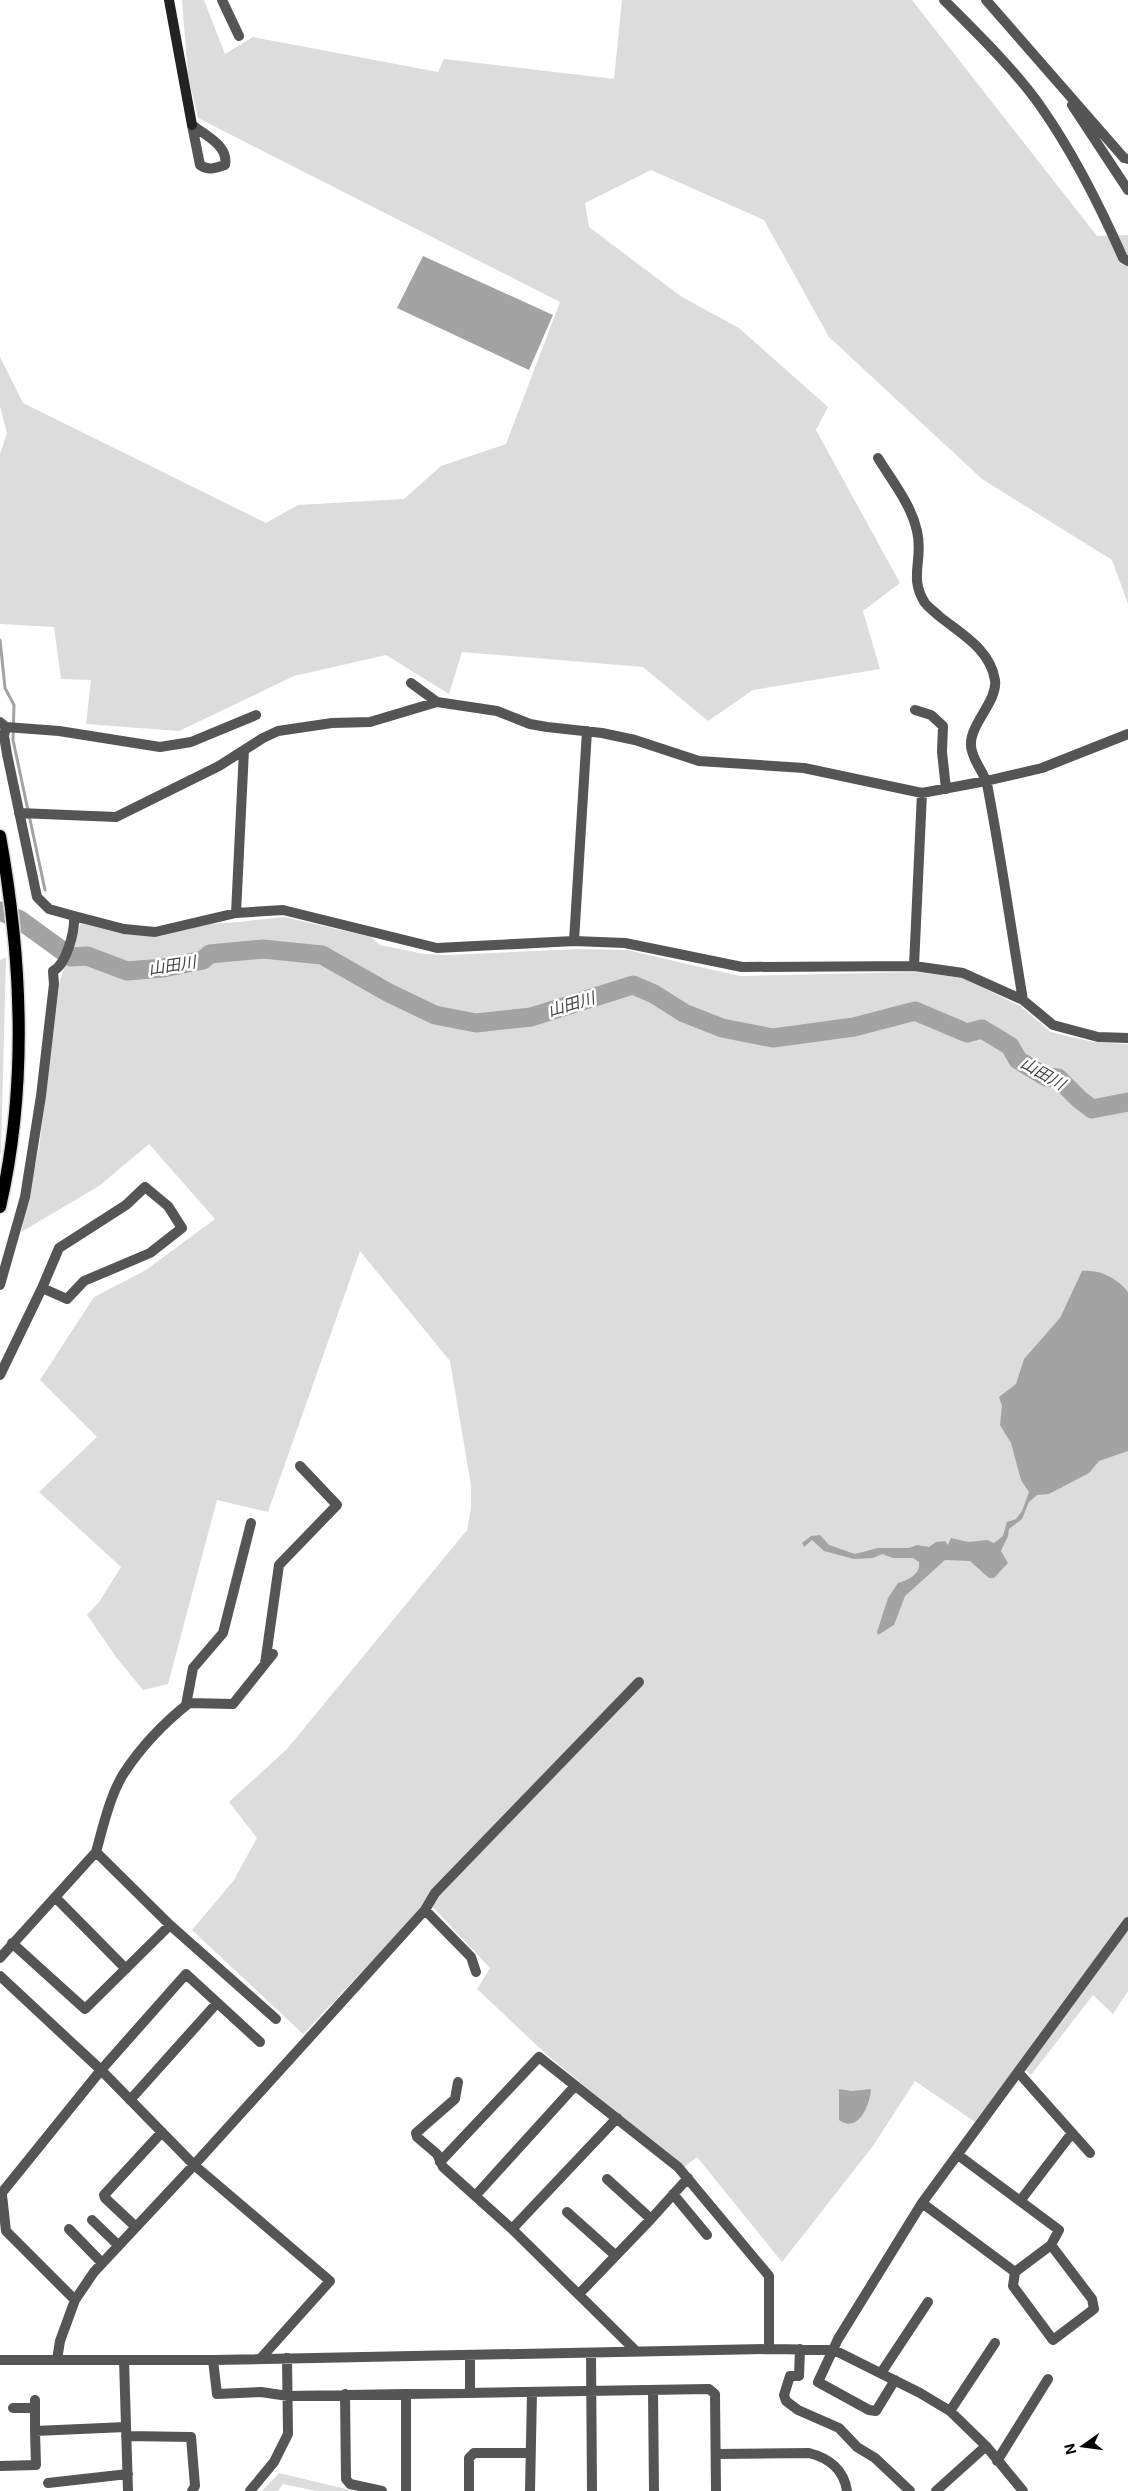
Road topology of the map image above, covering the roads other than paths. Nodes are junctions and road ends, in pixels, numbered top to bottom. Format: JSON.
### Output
{"nodes":[{"id":1,"x":169,"y":0,"type":"edge"},
{"id":2,"x":222,"y":0,"type":"edge"},
{"id":3,"x":944,"y":0,"type":"edge"},
{"id":4,"x":986,"y":0,"type":"edge"},
{"id":5,"x":239,"y":36,"type":"dead end"},
{"id":6,"x":1049,"y":71,"type":"junction"},
{"id":7,"x":192,"y":125,"type":"dead end"},
{"id":8,"x":1128,"y":159,"type":"edge"},
{"id":9,"x":1128,"y":190,"type":"edge"},
{"id":10,"x":1128,"y":261,"type":"edge"},
{"id":11,"x":878,"y":458,"type":"dead end"},
{"id":12,"x":411,"y":683,"type":"dead end"},
{"id":13,"x":437,"y":702,"type":"junction"},
{"id":14,"x":915,"y":710,"type":"dead end"},
{"id":15,"x":256,"y":715,"type":"dead end"},
{"id":16,"x":3,"y":725,"type":"edge"},
{"id":17,"x":587,"y":731,"type":"junction"},
{"id":18,"x":1128,"y":734,"type":"edge"},
{"id":19,"x":244,"y":750,"type":"junction"},
{"id":20,"x":986,"y":781,"type":"junction"},
{"id":21,"x":946,"y":789,"type":"junction"},
{"id":22,"x":922,"y":792,"type":"junction"},
{"id":23,"x":19,"y":813,"type":"junction"},
{"id":24,"x":0,"y":836,"type":"edge"},
{"id":25,"x":1,"y":846,"type":"edge"},
{"id":26,"x":236,"y":914,"type":"junction"},
{"id":27,"x":74,"y":916,"type":"junction"},
{"id":28,"x":574,"y":941,"type":"junction"},
{"id":29,"x":914,"y":966,"type":"junction"},
{"id":30,"x":1023,"y":1000,"type":"junction"},
{"id":31,"x":1128,"y":1038,"type":"edge"},
{"id":32,"x":0,"y":1206,"type":"edge"},
{"id":33,"x":0,"y":1285,"type":"edge"},
{"id":34,"x":42,"y":1288,"type":"junction"},
{"id":35,"x":0,"y":1375,"type":"edge"},
{"id":36,"x":300,"y":1466,"type":"dead end"},
{"id":37,"x":251,"y":1523,"type":"dead end"},
{"id":38,"x":273,"y":1654,"type":"dead end"},
{"id":39,"x":264,"y":1665,"type":"junction"},
{"id":40,"x":639,"y":1682,"type":"dead end"},
{"id":41,"x":186,"y":1705,"type":"junction"},
{"id":42,"x":96,"y":1852,"type":"junction"},
{"id":43,"x":55,"y":1897,"type":"junction"},
{"id":44,"x":425,"y":1910,"type":"junction"},
{"id":45,"x":1128,"y":1922,"type":"edge"},
{"id":46,"x":170,"y":1925,"type":"junction"},
{"id":47,"x":12,"y":1943,"type":"junction"},
{"id":48,"x":0,"y":1958,"type":"edge"},
{"id":49,"x":126,"y":1968,"type":"junction"},
{"id":50,"x":476,"y":1972,"type":"dead end"},
{"id":51,"x":0,"y":1976,"type":"edge"},
{"id":52,"x":218,"y":2003,"type":"junction"},
{"id":53,"x":276,"y":2019,"type":"dead end"},
{"id":54,"x":260,"y":2042,"type":"dead end"},
{"id":55,"x":101,"y":2070,"type":"junction"},
{"id":56,"x":1018,"y":2072,"type":"junction"},
{"id":57,"x":458,"y":2082,"type":"dead end"},
{"id":58,"x":574,"y":2087,"type":"junction"},
{"id":59,"x":130,"y":2100,"type":"junction"},
{"id":60,"x":617,"y":2118,"type":"junction"},
{"id":61,"x":162,"y":2132,"type":"junction"},
{"id":62,"x":1072,"y":2133,"type":"junction"},
{"id":63,"x":1090,"y":2153,"type":"dead end"},
{"id":64,"x":958,"y":2155,"type":"junction"},
{"id":65,"x":440,"y":2162,"type":"junction"},
{"id":66,"x":194,"y":2165,"type":"junction"},
{"id":67,"x":688,"y":2178,"type":"junction"},
{"id":68,"x":607,"y":2179,"type":"dead end"},
{"id":69,"x":673,"y":2194,"type":"junction"},
{"id":70,"x":1,"y":2195,"type":"edge"},
{"id":71,"x":476,"y":2195,"type":"junction"},
{"id":72,"x":1020,"y":2201,"type":"junction"},
{"id":73,"x":922,"y":2203,"type":"junction"},
{"id":74,"x":567,"y":2212,"type":"dead end"},
{"id":75,"x":651,"y":2219,"type":"junction"},
{"id":76,"x":92,"y":2220,"type":"dead end"},
{"id":77,"x":136,"y":2227,"type":"junction"},
{"id":78,"x":69,"y":2229,"type":"dead end"},
{"id":79,"x":512,"y":2229,"type":"junction"},
{"id":80,"x":707,"y":2235,"type":"dead end"},
{"id":81,"x":1051,"y":2245,"type":"junction"},
{"id":82,"x":118,"y":2246,"type":"junction"},
{"id":83,"x":615,"y":2255,"type":"junction"},
{"id":84,"x":102,"y":2263,"type":"junction"},
{"id":85,"x":1015,"y":2272,"type":"junction"},
{"id":86,"x":579,"y":2294,"type":"junction"},
{"id":87,"x":76,"y":2300,"type":"junction"},
{"id":88,"x":928,"y":2302,"type":"dead end"},
{"id":89,"x":994,"y":2344,"type":"dead end"},
{"id":90,"x":769,"y":2349,"type":"junction"},
{"id":91,"x":800,"y":2349,"type":"junction"},
{"id":92,"x":834,"y":2350,"type":"junction"},
{"id":93,"x":637,"y":2352,"type":"junction"},
{"id":94,"x":591,"y":2354,"type":"junction"},
{"id":95,"x":470,"y":2356,"type":"junction"},
{"id":96,"x":261,"y":2358,"type":"junction"},
{"id":97,"x":287,"y":2358,"type":"junction"},
{"id":98,"x":0,"y":2360,"type":"edge"},
{"id":99,"x":57,"y":2360,"type":"junction"},
{"id":100,"x":124,"y":2360,"type":"junction"},
{"id":101,"x":213,"y":2360,"type":"junction"},
{"id":102,"x":881,"y":2373,"type":"junction"},
{"id":103,"x":1048,"y":2379,"type":"dead end"},
{"id":104,"x":895,"y":2380,"type":"junction"},
{"id":105,"x":591,"y":2391,"type":"junction"},
{"id":106,"x":653,"y":2391,"type":"junction"},
{"id":107,"x":532,"y":2392,"type":"junction"},
{"id":108,"x":470,"y":2393,"type":"junction"},
{"id":109,"x":345,"y":2394,"type":"junction"},
{"id":110,"x":406,"y":2394,"type":"junction"},
{"id":111,"x":288,"y":2396,"type":"junction"},
{"id":112,"x":13,"y":2408,"type":"dead end"},
{"id":113,"x":950,"y":2411,"type":"junction"},
{"id":114,"x":35,"y":2431,"type":"junction"},
{"id":115,"x":126,"y":2431,"type":"junction"},
{"id":116,"x":986,"y":2446,"type":"junction"},
{"id":117,"x":530,"y":2453,"type":"junction"},
{"id":118,"x":716,"y":2454,"type":"junction"},
{"id":119,"x":997,"y":2461,"type":"junction"},
{"id":120,"x":0,"y":2466,"type":"edge"},
{"id":121,"x":128,"y":2474,"type":"junction"},
{"id":122,"x":48,"y":2483,"type":"dead end"},
{"id":123,"x":128,"y":2491,"type":"edge"},
{"id":124,"x":192,"y":2491,"type":"edge"},
{"id":125,"x":250,"y":2491,"type":"edge"},
{"id":126,"x":382,"y":2491,"type":"edge"},
{"id":127,"x":406,"y":2491,"type":"edge"},
{"id":128,"x":468,"y":2491,"type":"edge"},
{"id":129,"x":530,"y":2491,"type":"edge"},
{"id":130,"x":592,"y":2491,"type":"edge"},
{"id":131,"x":654,"y":2491,"type":"edge"},
{"id":132,"x":716,"y":2491,"type":"edge"},
{"id":133,"x":847,"y":2491,"type":"edge"},
{"id":134,"x":910,"y":2491,"type":"edge"},
{"id":135,"x":936,"y":2491,"type":"edge"},
{"id":136,"x":1023,"y":2491,"type":"edge"}],
"edges":[{"from":1,"to":7,"type":"street"},
{"from":2,"to":5,"type":"street"},
{"from":3,"to":10,"type":"street"},
{"from":4,"to":6,"type":"street"},
{"from":6,"to":8,"type":"street"},
{"from":6,"to":9,"type":"street"},
{"from":11,"to":20,"type":"street"},
{"from":12,"to":13,"type":"street"},
{"from":13,"to":17,"type":"street"},
{"from":13,"to":19,"type":"street"},
{"from":14,"to":21,"type":"street"},
{"from":15,"to":16,"type":"street"},
{"from":16,"to":23,"type":"street"},
{"from":17,"to":22,"type":"street"},
{"from":17,"to":28,"type":"street"},
{"from":18,"to":20,"type":"street"},
{"from":19,"to":23,"type":"street"},
{"from":19,"to":26,"type":"street"},
{"from":20,"to":21,"type":"street"},
{"from":20,"to":30,"type":"street"},
{"from":21,"to":22,"type":"street"},
{"from":22,"to":29,"type":"street"},
{"from":23,"to":27,"type":"street"},
{"from":24,"to":25,"type":"main road"},
{"from":25,"to":32,"type":"main road"},
{"from":26,"to":27,"type":"street"},
{"from":26,"to":28,"type":"street"},
{"from":27,"to":33,"type":"street"},
{"from":28,"to":29,"type":"street"},
{"from":29,"to":30,"type":"street"},
{"from":30,"to":31,"type":"street"},
{"from":34,"to":34,"type":"street"},
{"from":34,"to":35,"type":"street"},
{"from":36,"to":39,"type":"street"},
{"from":37,"to":41,"type":"street"},
{"from":38,"to":39,"type":"street"},
{"from":39,"to":41,"type":"street"},
{"from":40,"to":44,"type":"street"},
{"from":41,"to":42,"type":"street"},
{"from":42,"to":43,"type":"street"},
{"from":42,"to":46,"type":"street"},
{"from":43,"to":47,"type":"street"},
{"from":43,"to":49,"type":"street"},
{"from":44,"to":50,"type":"street"},
{"from":44,"to":66,"type":"street"},
{"from":45,"to":56,"type":"street"},
{"from":46,"to":49,"type":"street"},
{"from":46,"to":53,"type":"street"},
{"from":47,"to":48,"type":"street"},
{"from":47,"to":49,"type":"street"},
{"from":51,"to":55,"type":"street"},
{"from":52,"to":54,"type":"street"},
{"from":52,"to":55,"type":"street"},
{"from":52,"to":59,"type":"street"},
{"from":55,"to":59,"type":"street"},
{"from":55,"to":70,"type":"street"},
{"from":56,"to":62,"type":"street"},
{"from":56,"to":64,"type":"street"},
{"from":57,"to":65,"type":"street"},
{"from":58,"to":60,"type":"street"},
{"from":58,"to":65,"type":"street"},
{"from":58,"to":71,"type":"street"},
{"from":59,"to":61,"type":"street"},
{"from":60,"to":67,"type":"street"},
{"from":60,"to":79,"type":"street"},
{"from":61,"to":66,"type":"street"},
{"from":61,"to":77,"type":"street"},
{"from":62,"to":63,"type":"street"},
{"from":62,"to":72,"type":"street"},
{"from":64,"to":72,"type":"street"},
{"from":64,"to":73,"type":"street"},
{"from":65,"to":71,"type":"street"},
{"from":66,"to":77,"type":"street"},
{"from":66,"to":96,"type":"street"},
{"from":67,"to":69,"type":"street"},
{"from":67,"to":90,"type":"street"},
{"from":68,"to":75,"type":"street"},
{"from":69,"to":75,"type":"street"},
{"from":69,"to":80,"type":"street"},
{"from":70,"to":87,"type":"street"},
{"from":71,"to":79,"type":"street"},
{"from":72,"to":81,"type":"street"},
{"from":73,"to":85,"type":"street"},
{"from":73,"to":92,"type":"street"},
{"from":74,"to":83,"type":"street"},
{"from":75,"to":83,"type":"street"},
{"from":76,"to":82,"type":"street"},
{"from":77,"to":82,"type":"street"},
{"from":78,"to":84,"type":"street"},
{"from":79,"to":86,"type":"street"},
{"from":81,"to":85,"type":"street"},
{"from":81,"to":85,"type":"street"},
{"from":82,"to":84,"type":"street"},
{"from":83,"to":86,"type":"street"},
{"from":84,"to":87,"type":"street"},
{"from":86,"to":93,"type":"street"},
{"from":87,"to":99,"type":"street"},
{"from":88,"to":102,"type":"street"},
{"from":89,"to":113,"type":"street"},
{"from":90,"to":91,"type":"street"},
{"from":90,"to":93,"type":"street"},
{"from":91,"to":92,"type":"street"},
{"from":91,"to":134,"type":"street"},
{"from":92,"to":102,"type":"street"},
{"from":92,"to":104,"type":"street"},
{"from":93,"to":94,"type":"street"},
{"from":94,"to":95,"type":"street"},
{"from":94,"to":105,"type":"street"},
{"from":95,"to":97,"type":"street"},
{"from":95,"to":108,"type":"street"},
{"from":96,"to":97,"type":"street"},
{"from":96,"to":101,"type":"street"},
{"from":97,"to":111,"type":"street"},
{"from":98,"to":99,"type":"street"},
{"from":99,"to":100,"type":"street"},
{"from":100,"to":101,"type":"street"},
{"from":100,"to":115,"type":"street"},
{"from":101,"to":111,"type":"street"},
{"from":102,"to":104,"type":"street"},
{"from":103,"to":119,"type":"street"},
{"from":104,"to":113,"type":"street"},
{"from":105,"to":106,"type":"street"},
{"from":105,"to":107,"type":"street"},
{"from":105,"to":130,"type":"street"},
{"from":106,"to":118,"type":"street"},
{"from":106,"to":131,"type":"street"},
{"from":107,"to":108,"type":"street"},
{"from":107,"to":117,"type":"street"},
{"from":108,"to":110,"type":"street"},
{"from":109,"to":110,"type":"street"},
{"from":109,"to":111,"type":"street"},
{"from":109,"to":126,"type":"street"},
{"from":110,"to":127,"type":"street"},
{"from":111,"to":125,"type":"street"},
{"from":112,"to":114,"type":"street"},
{"from":113,"to":116,"type":"street"},
{"from":114,"to":115,"type":"street"},
{"from":114,"to":120,"type":"street"},
{"from":115,"to":121,"type":"street"},
{"from":115,"to":124,"type":"street"},
{"from":116,"to":119,"type":"street"},
{"from":116,"to":135,"type":"street"},
{"from":117,"to":128,"type":"street"},
{"from":117,"to":129,"type":"street"},
{"from":118,"to":132,"type":"street"},
{"from":118,"to":133,"type":"street"},
{"from":119,"to":136,"type":"street"},
{"from":121,"to":122,"type":"street"},
{"from":121,"to":123,"type":"street"}]}
